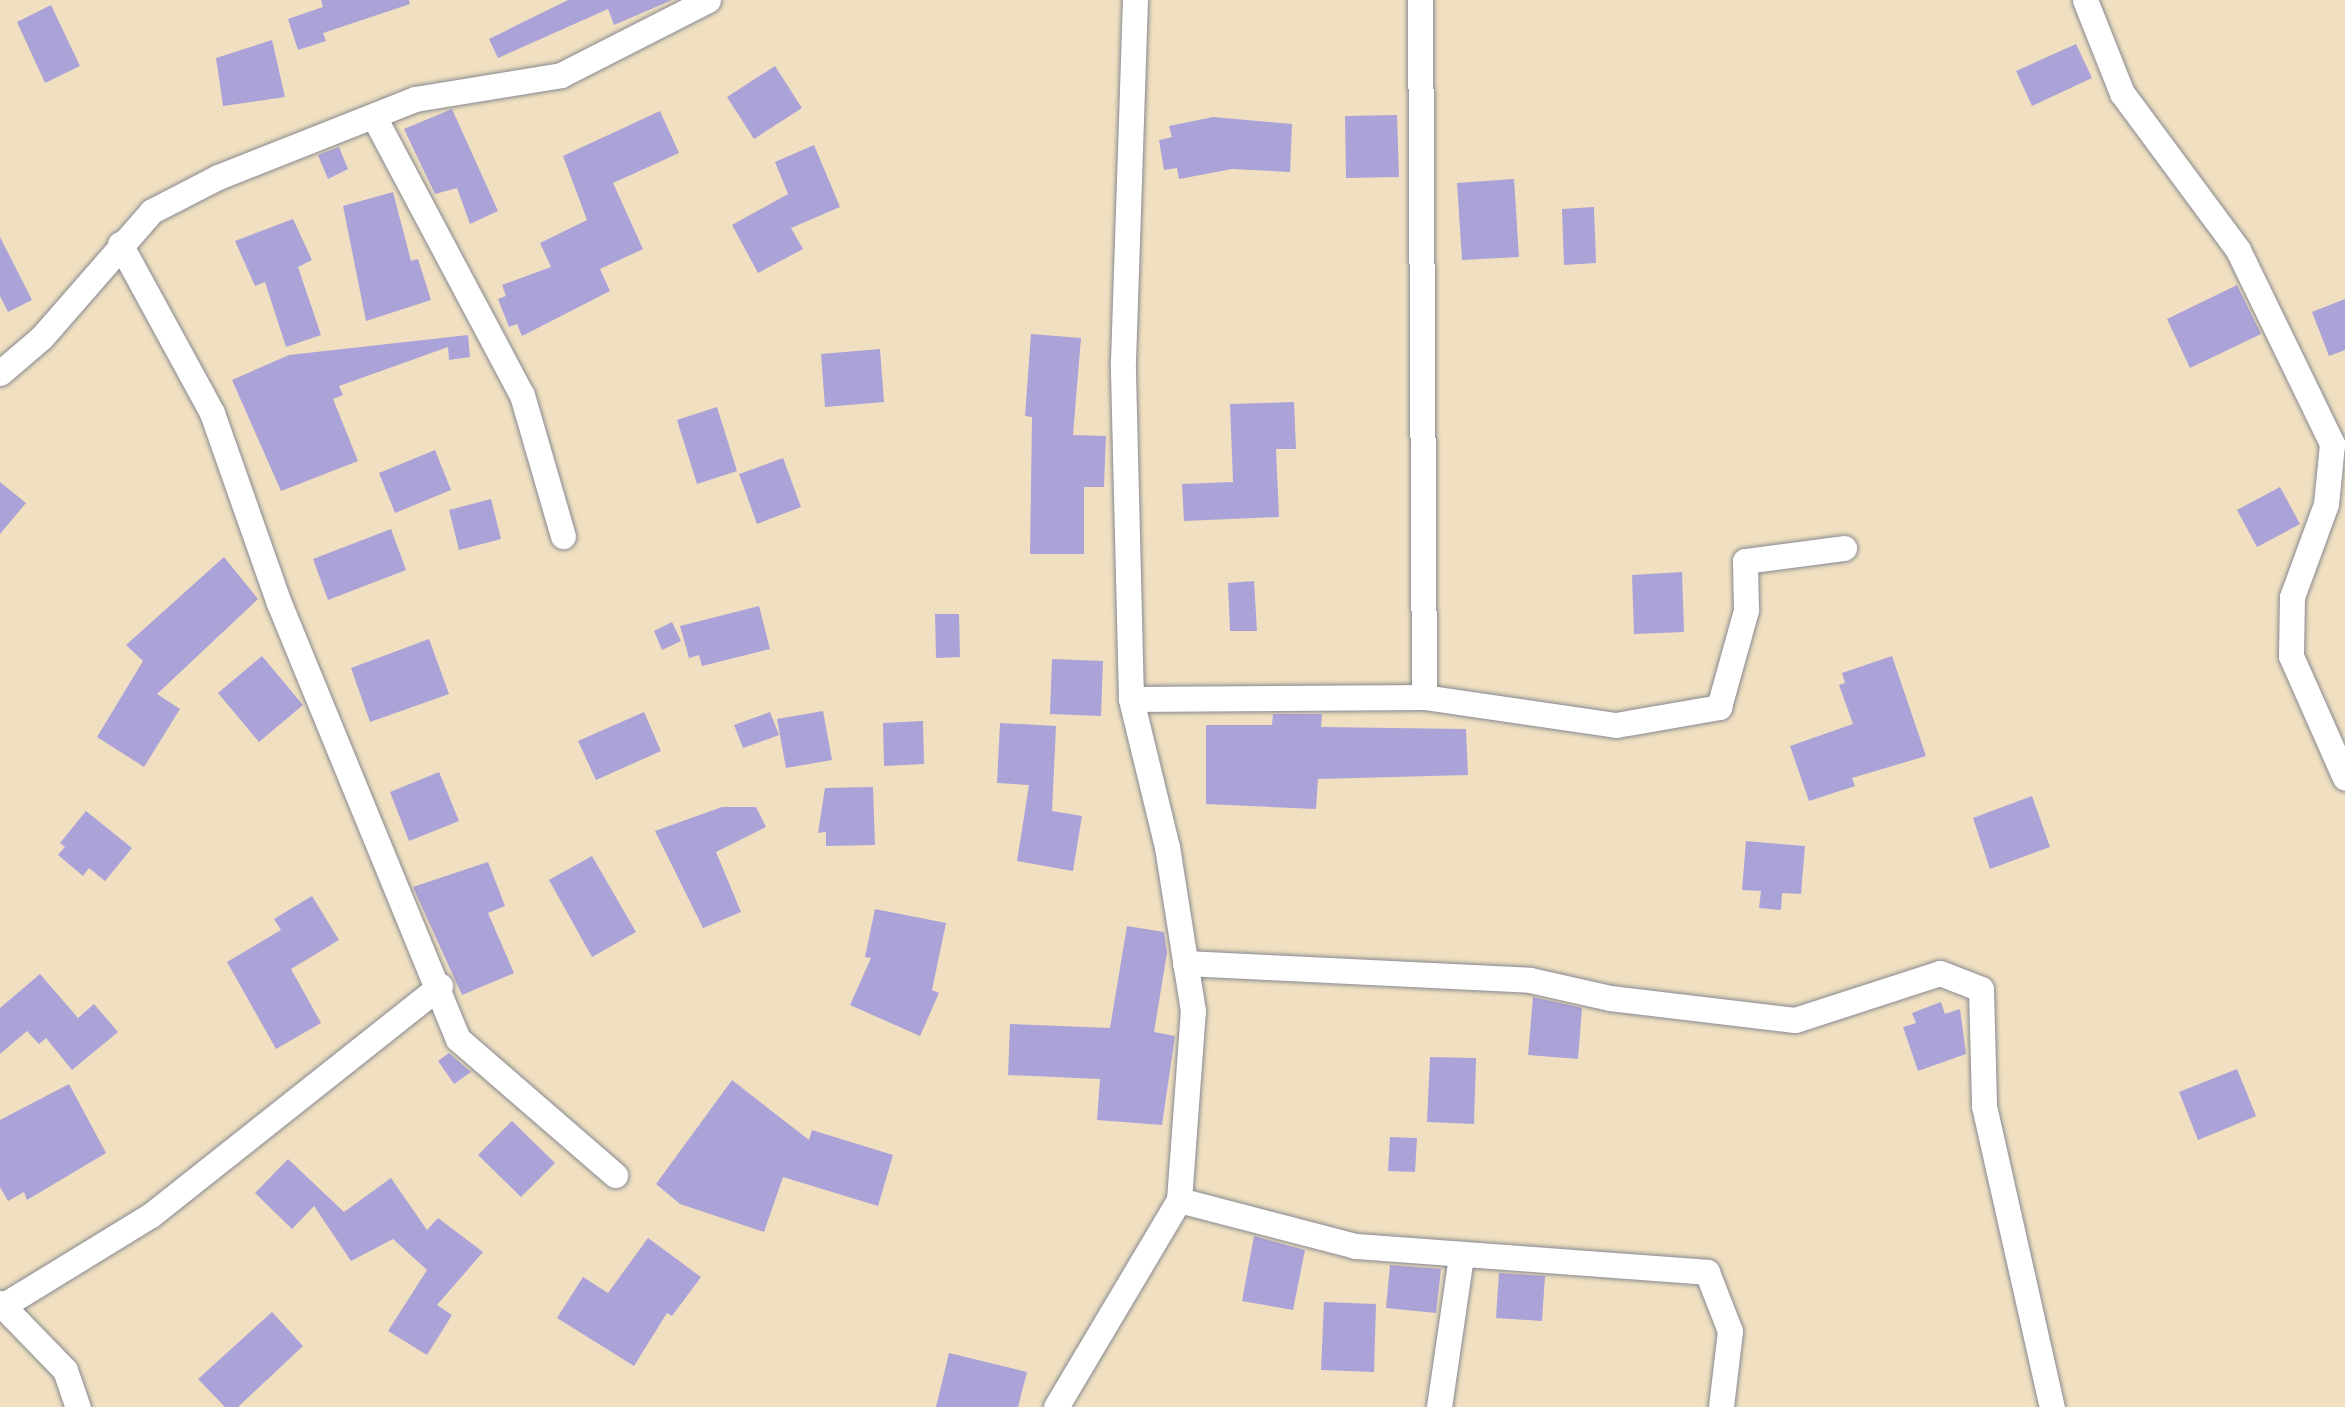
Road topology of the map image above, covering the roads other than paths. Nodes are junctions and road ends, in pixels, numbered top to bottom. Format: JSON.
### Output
{"nodes":[{"id":1,"x":1135,"y":0,"type":"edge"},
{"id":2,"x":1420,"y":0,"type":"edge"},
{"id":3,"x":2085,"y":0,"type":"edge"},
{"id":4,"x":718,"y":1,"type":"edge"},
{"id":5,"x":374,"y":117,"type":"junction"},
{"id":6,"x":120,"y":244,"type":"junction"},
{"id":7,"x":0,"y":374,"type":"edge"},
{"id":8,"x":563,"y":536,"type":"dead end"},
{"id":9,"x":1844,"y":548,"type":"dead end"},
{"id":10,"x":1424,"y":697,"type":"junction"},
{"id":11,"x":1130,"y":699,"type":"junction"},
{"id":12,"x":2345,"y":778,"type":"edge"},
{"id":13,"x":1185,"y":963,"type":"junction"},
{"id":14,"x":440,"y":986,"type":"junction"},
{"id":15,"x":615,"y":1175,"type":"dead end"},
{"id":16,"x":1178,"y":1200,"type":"junction"},
{"id":17,"x":1460,"y":1257,"type":"junction"},
{"id":18,"x":2,"y":1304,"type":"edge"},
{"id":19,"x":78,"y":1407,"type":"edge"},
{"id":20,"x":1056,"y":1407,"type":"edge"},
{"id":21,"x":1439,"y":1407,"type":"edge"},
{"id":22,"x":1722,"y":1407,"type":"edge"},
{"id":23,"x":2052,"y":1407,"type":"edge"}],
"edges":[{"from":1,"to":11,"type":"street"},
{"from":2,"to":10,"type":"street"},
{"from":3,"to":12,"type":"street"},
{"from":4,"to":5,"type":"street"},
{"from":5,"to":6,"type":"street"},
{"from":5,"to":8,"type":"street"},
{"from":6,"to":7,"type":"street"},
{"from":6,"to":14,"type":"street"},
{"from":9,"to":10,"type":"street"},
{"from":10,"to":11,"type":"street"},
{"from":11,"to":13,"type":"street"},
{"from":13,"to":16,"type":"street"},
{"from":13,"to":23,"type":"street"},
{"from":14,"to":15,"type":"street"},
{"from":14,"to":18,"type":"street"},
{"from":16,"to":17,"type":"street"},
{"from":16,"to":20,"type":"street"},
{"from":17,"to":21,"type":"street"},
{"from":17,"to":22,"type":"street"},
{"from":18,"to":19,"type":"street"}]}
